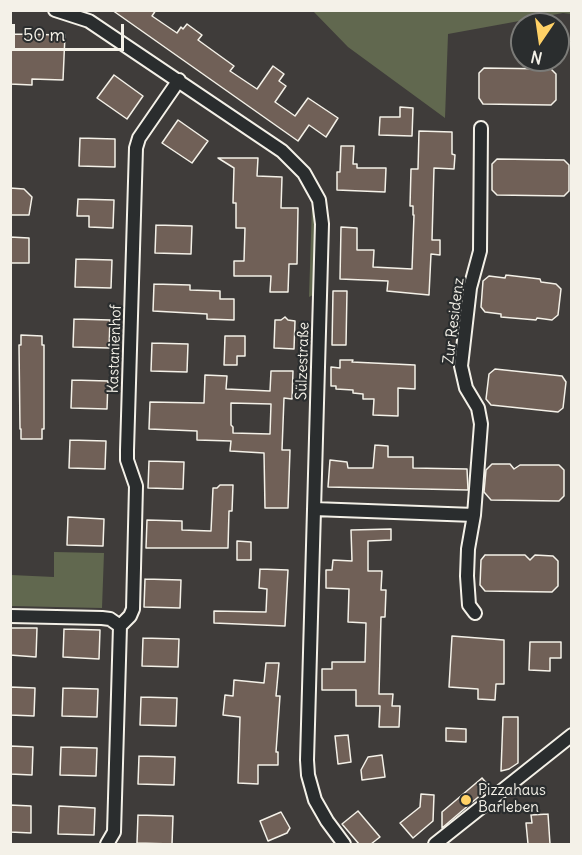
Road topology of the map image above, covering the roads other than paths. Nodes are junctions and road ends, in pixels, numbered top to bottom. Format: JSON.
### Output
{"nodes":[{"id":1,"x":55,"y":10,"type":"edge"},
{"id":2,"x":179,"y":80,"type":"junction"},
{"id":3,"x":481,"y":128,"type":"dead end"},
{"id":4,"x":314,"y":509,"type":"junction"},
{"id":5,"x":474,"y":514,"type":"junction"},
{"id":6,"x":475,"y":613,"type":"dead end"},
{"id":7,"x":10,"y":616,"type":"edge"},
{"id":8,"x":120,"y":626,"type":"junction"},
{"id":9,"x":572,"y":735,"type":"edge"},
{"id":10,"x":107,"y":844,"type":"edge"},
{"id":11,"x":344,"y":844,"type":"edge"},
{"id":12,"x":435,"y":844,"type":"edge"}],
"edges":[{"from":1,"to":2,"type":"street","name":"Sülzestraße"},
{"from":2,"to":4,"type":"street","name":"Sülzestraße"},
{"from":2,"to":8,"type":"street","name":"Kastanienhof"},
{"from":3,"to":5,"type":"street","name":"Zur Residenz"},
{"from":4,"to":5,"type":"street"},
{"from":4,"to":11,"type":"street","name":"Sülzestraße"},
{"from":5,"to":6,"type":"street","name":"Zur Residenz"},
{"from":7,"to":8,"type":"street"},
{"from":8,"to":10,"type":"street","name":"Kastanienhof"},
{"from":9,"to":12,"type":"street"}]}
